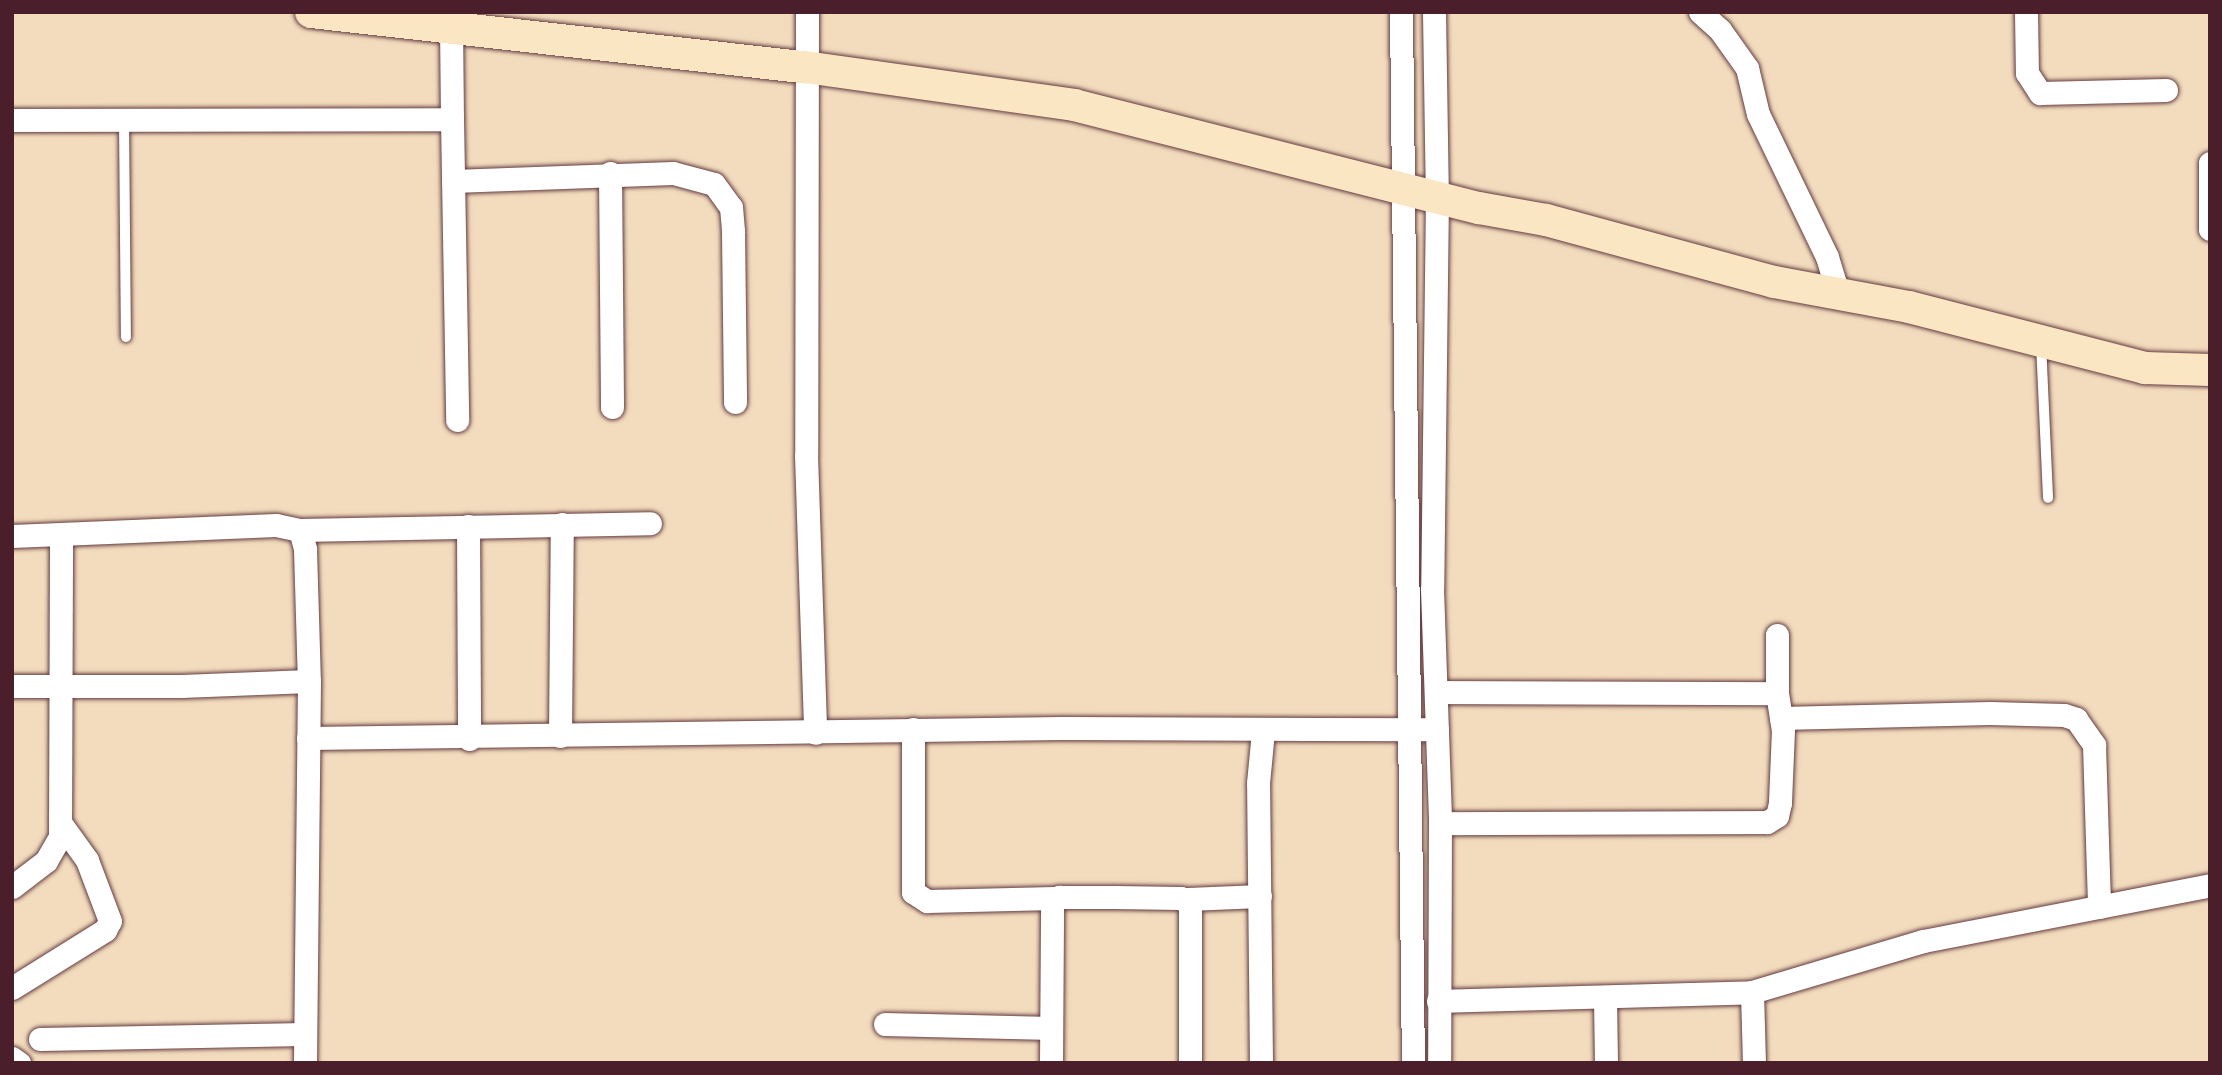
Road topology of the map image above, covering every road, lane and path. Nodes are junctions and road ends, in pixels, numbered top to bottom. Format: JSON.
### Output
{"nodes":[{"id":1,"x":311,"y":12,"type":"edge"},
{"id":2,"x":807,"y":12,"type":"edge"},
{"id":3,"x":1401,"y":12,"type":"edge"},
{"id":4,"x":1434,"y":12,"type":"edge"},
{"id":5,"x":1700,"y":12,"type":"edge"},
{"id":6,"x":2026,"y":12,"type":"edge"},
{"id":7,"x":369,"y":16,"type":"edge"},
{"id":8,"x":451,"y":29,"type":"junction"},
{"id":9,"x":805,"y":67,"type":"junction"},
{"id":10,"x":2166,"y":90,"type":"dead end"},
{"id":11,"x":452,"y":119,"type":"junction"},
{"id":12,"x":12,"y":120,"type":"edge"},
{"id":13,"x":124,"y":120,"type":"junction"},
{"id":14,"x":2210,"y":163,"type":"edge"},
{"id":15,"x":610,"y":173,"type":"junction"},
{"id":16,"x":453,"y":181,"type":"junction"},
{"id":17,"x":1401,"y":188,"type":"junction"},
{"id":18,"x":1437,"y":197,"type":"junction"},
{"id":19,"x":2210,"y":229,"type":"edge"},
{"id":20,"x":1838,"y":293,"type":"junction"},
{"id":21,"x":126,"y":337,"type":"dead end"},
{"id":22,"x":2040,"y":338,"type":"junction"},
{"id":23,"x":2210,"y":370,"type":"edge"},
{"id":24,"x":735,"y":402,"type":"dead end"},
{"id":25,"x":612,"y":407,"type":"dead end"},
{"id":26,"x":457,"y":420,"type":"dead end"},
{"id":27,"x":2048,"y":498,"type":"dead end"},
{"id":28,"x":650,"y":523,"type":"dead end"},
{"id":29,"x":562,"y":524,"type":"junction"},
{"id":30,"x":468,"y":526,"type":"junction"},
{"id":31,"x":300,"y":530,"type":"junction"},
{"id":32,"x":61,"y":534,"type":"junction"},
{"id":33,"x":12,"y":536,"type":"edge"},
{"id":34,"x":1777,"y":635,"type":"dead end"},
{"id":35,"x":309,"y":681,"type":"junction"},
{"id":36,"x":12,"y":685,"type":"edge"},
{"id":37,"x":63,"y":685,"type":"junction"},
{"id":38,"x":1436,"y":692,"type":"junction"},
{"id":39,"x":1777,"y":693,"type":"junction"},
{"id":40,"x":1781,"y":718,"type":"junction"},
{"id":41,"x":913,"y":729,"type":"junction"},
{"id":42,"x":1410,"y":729,"type":"junction"},
{"id":43,"x":1437,"y":729,"type":"junction"},
{"id":44,"x":1263,"y":731,"type":"junction"},
{"id":45,"x":815,"y":733,"type":"junction"},
{"id":46,"x":559,"y":736,"type":"junction"},
{"id":47,"x":308,"y":738,"type":"junction"},
{"id":48,"x":469,"y":739,"type":"junction"},
{"id":49,"x":1440,"y":823,"type":"junction"},
{"id":50,"x":61,"y":824,"type":"junction"},
{"id":51,"x":2210,"y":885,"type":"edge"},
{"id":52,"x":12,"y":887,"type":"edge"},
{"id":53,"x":1260,"y":896,"type":"junction"},
{"id":54,"x":1054,"y":898,"type":"junction"},
{"id":55,"x":1188,"y":899,"type":"junction"},
{"id":56,"x":2099,"y":907,"type":"junction"},
{"id":57,"x":12,"y":988,"type":"edge"},
{"id":58,"x":1752,"y":992,"type":"junction"},
{"id":59,"x":1605,"y":999,"type":"junction"},
{"id":60,"x":1438,"y":1001,"type":"junction"},
{"id":61,"x":885,"y":1024,"type":"dead end"},
{"id":62,"x":1051,"y":1028,"type":"junction"},
{"id":63,"x":304,"y":1034,"type":"junction"},
{"id":64,"x":40,"y":1039,"type":"dead end"},
{"id":65,"x":12,"y":1058,"type":"edge"},
{"id":66,"x":19,"y":1063,"type":"edge"},
{"id":67,"x":305,"y":1063,"type":"edge"},
{"id":68,"x":1051,"y":1063,"type":"edge"},
{"id":69,"x":1190,"y":1063,"type":"edge"},
{"id":70,"x":1261,"y":1063,"type":"edge"},
{"id":71,"x":1413,"y":1063,"type":"edge"},
{"id":72,"x":1439,"y":1063,"type":"edge"},
{"id":73,"x":1606,"y":1063,"type":"edge"},
{"id":74,"x":1754,"y":1063,"type":"edge"}],
"edges":[{"from":1,"to":7,"type":"street"},
{"from":2,"to":9,"type":"street"},
{"from":3,"to":17,"type":"street"},
{"from":4,"to":18,"type":"street"},
{"from":5,"to":20,"type":"street"},
{"from":6,"to":10,"type":"street"},
{"from":7,"to":8,"type":"street"},
{"from":8,"to":9,"type":"street"},
{"from":8,"to":11,"type":"street"},
{"from":9,"to":17,"type":"street"},
{"from":9,"to":45,"type":"street"},
{"from":11,"to":13,"type":"street"},
{"from":11,"to":16,"type":"street"},
{"from":12,"to":13,"type":"street"},
{"from":13,"to":21,"type":"lane"},
{"from":14,"to":19,"type":"street"},
{"from":15,"to":16,"type":"street"},
{"from":15,"to":24,"type":"street"},
{"from":15,"to":25,"type":"street"},
{"from":16,"to":26,"type":"street"},
{"from":17,"to":18,"type":"street"},
{"from":17,"to":42,"type":"street"},
{"from":18,"to":20,"type":"street"},
{"from":18,"to":38,"type":"street"},
{"from":20,"to":22,"type":"street"},
{"from":22,"to":23,"type":"street"},
{"from":22,"to":27,"type":"lane"},
{"from":28,"to":29,"type":"street"},
{"from":29,"to":30,"type":"street"},
{"from":29,"to":46,"type":"street"},
{"from":30,"to":31,"type":"street"},
{"from":30,"to":48,"type":"street"},
{"from":31,"to":32,"type":"street"},
{"from":31,"to":35,"type":"street"},
{"from":32,"to":33,"type":"street"},
{"from":32,"to":37,"type":"street"},
{"from":34,"to":39,"type":"street"},
{"from":35,"to":37,"type":"street"},
{"from":35,"to":47,"type":"street"},
{"from":36,"to":37,"type":"street"},
{"from":37,"to":50,"type":"street"},
{"from":38,"to":39,"type":"street"},
{"from":38,"to":43,"type":"street"},
{"from":39,"to":40,"type":"street"},
{"from":40,"to":49,"type":"street"},
{"from":40,"to":56,"type":"street"},
{"from":41,"to":44,"type":"street"},
{"from":41,"to":45,"type":"street"},
{"from":41,"to":54,"type":"street"},
{"from":42,"to":43,"type":"street"},
{"from":42,"to":44,"type":"street"},
{"from":42,"to":71,"type":"street"},
{"from":43,"to":49,"type":"street"},
{"from":44,"to":53,"type":"street"},
{"from":45,"to":46,"type":"street"},
{"from":46,"to":48,"type":"street"},
{"from":47,"to":48,"type":"street"},
{"from":47,"to":63,"type":"street"},
{"from":49,"to":60,"type":"street"},
{"from":50,"to":52,"type":"street"},
{"from":50,"to":57,"type":"street"},
{"from":51,"to":56,"type":"street"},
{"from":53,"to":55,"type":"street"},
{"from":53,"to":70,"type":"street"},
{"from":54,"to":55,"type":"street"},
{"from":54,"to":62,"type":"street"},
{"from":55,"to":69,"type":"street"},
{"from":56,"to":58,"type":"street"},
{"from":58,"to":59,"type":"street"},
{"from":58,"to":74,"type":"street"},
{"from":59,"to":60,"type":"street"},
{"from":59,"to":73,"type":"street"},
{"from":60,"to":72,"type":"street"},
{"from":61,"to":62,"type":"street"},
{"from":62,"to":68,"type":"street"},
{"from":63,"to":64,"type":"street"},
{"from":63,"to":67,"type":"street"},
{"from":65,"to":66,"type":"street"}]}
